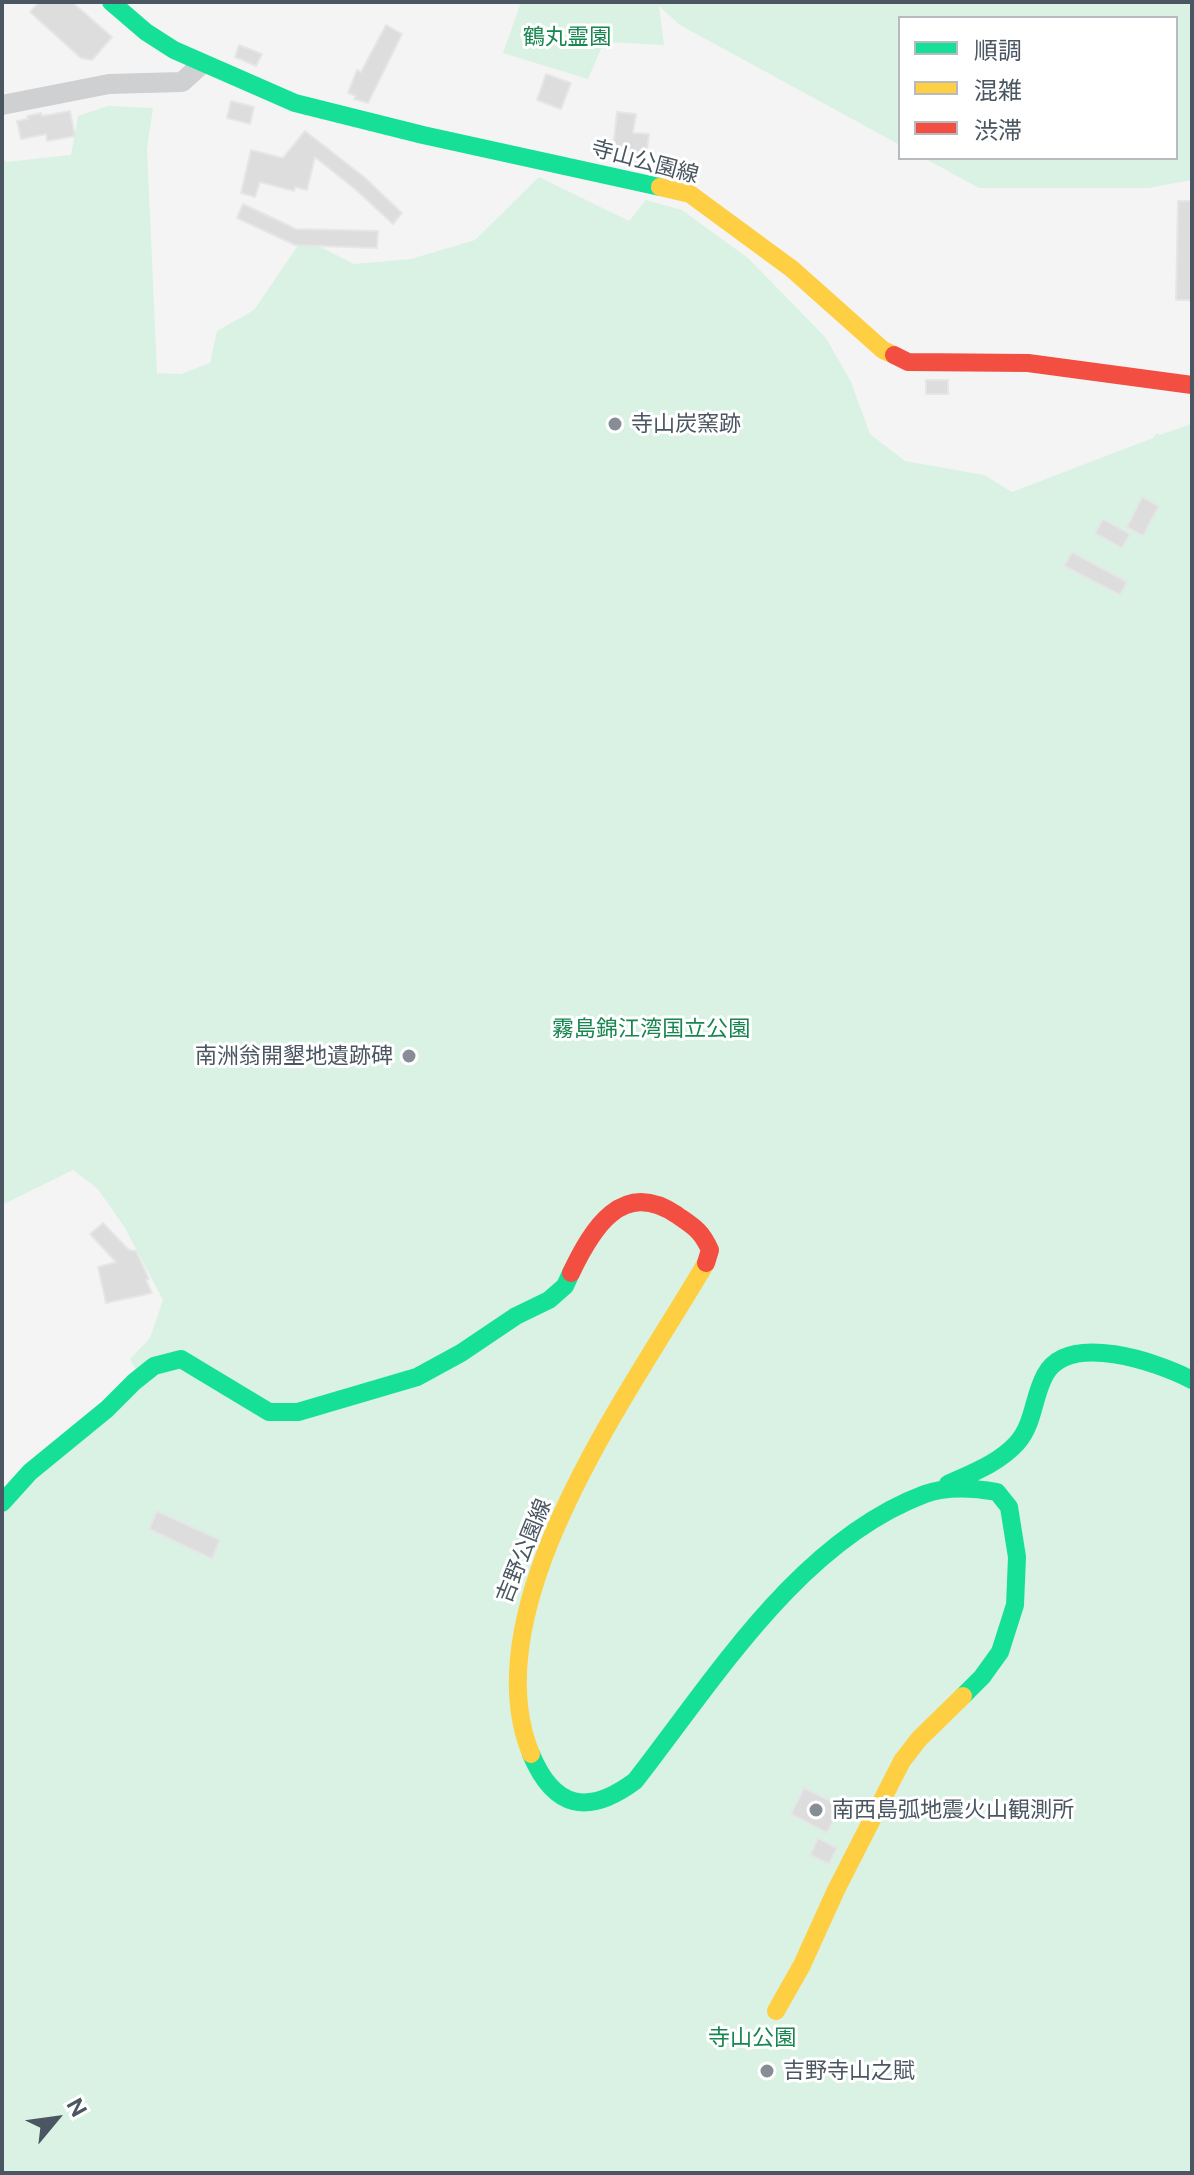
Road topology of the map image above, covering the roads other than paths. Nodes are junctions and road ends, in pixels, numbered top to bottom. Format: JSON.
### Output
{"nodes":[{"id":1,"x":111,"y":2,"type":"edge"},
{"id":2,"x":202,"y":64,"type":"junction"},
{"id":3,"x":2,"y":105,"type":"edge"},
{"id":4,"x":1192,"y":385,"type":"edge"},
{"id":5,"x":1192,"y":1380,"type":"edge"},
{"id":6,"x":927,"y":1493,"type":"junction"},
{"id":7,"x":2,"y":1503,"type":"edge"},
{"id":8,"x":776,"y":2011,"type":"dead end"}],
"edges":[{"from":1,"to":2,"type":"main road","name":"寺山公園線"},
{"from":2,"to":3,"type":"street"},
{"from":2,"to":4,"type":"main road","name":"寺山公園線"},
{"from":5,"to":6,"type":"main road"},
{"from":6,"to":7,"type":"main road","name":"吉野公園線"},
{"from":6,"to":8,"type":"main road","name":"吉野公園線"}]}
